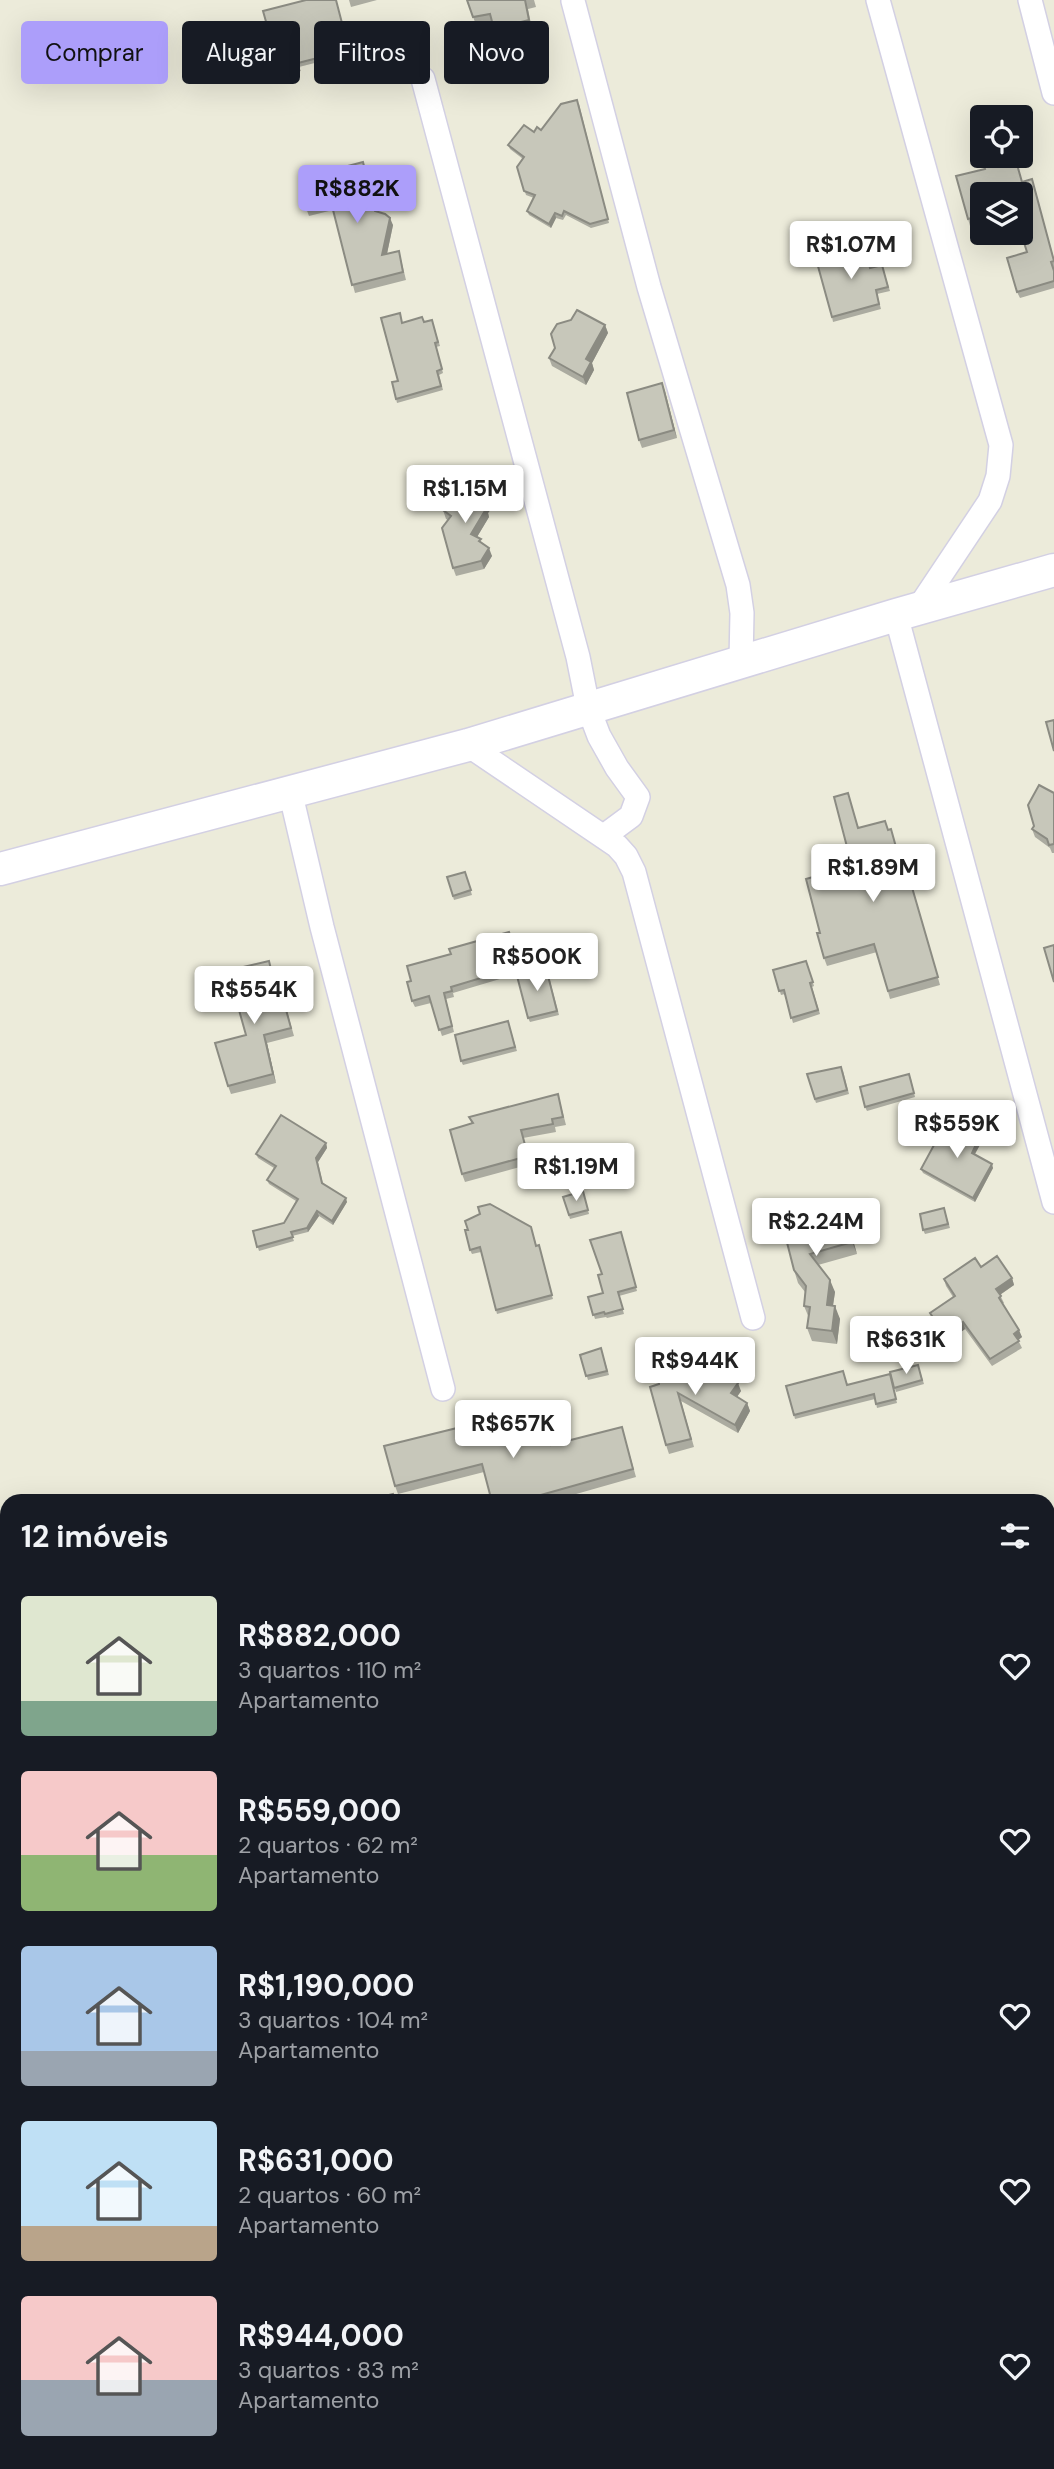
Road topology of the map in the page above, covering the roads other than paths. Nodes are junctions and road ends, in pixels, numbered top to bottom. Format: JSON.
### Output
{"nodes":[{"id":1,"x":878,"y":0,"type":"edge"},
{"id":2,"x":1030,"y":0,"type":"edge"},
{"id":3,"x":573,"y":1,"type":"edge"},
{"id":4,"x":424,"y":84,"type":"edge"},
{"id":5,"x":1054,"y":93,"type":"edge"},
{"id":6,"x":1054,"y":570,"type":"edge"},
{"id":7,"x":907,"y":612,"type":"junction"},
{"id":8,"x":740,"y":661,"type":"junction"},
{"id":9,"x":588,"y":707,"type":"junction"},
{"id":10,"x":468,"y":745,"type":"junction"},
{"id":11,"x":290,"y":791,"type":"junction"},
{"id":12,"x":604,"y":836,"type":"junction"},
{"id":13,"x":0,"y":869,"type":"edge"},
{"id":14,"x":1054,"y":1202,"type":"edge"},
{"id":15,"x":753,"y":1318,"type":"dead end"},
{"id":16,"x":443,"y":1389,"type":"dead end"}],
"edges":[{"from":1,"to":7,"type":"street"},
{"from":2,"to":5,"type":"street"},
{"from":3,"to":8,"type":"street"},
{"from":4,"to":9,"type":"street"},
{"from":6,"to":7,"type":"street"},
{"from":7,"to":8,"type":"street"},
{"from":7,"to":14,"type":"street"},
{"from":8,"to":9,"type":"street"},
{"from":9,"to":10,"type":"street"},
{"from":9,"to":12,"type":"street"},
{"from":10,"to":11,"type":"street"},
{"from":10,"to":12,"type":"street"},
{"from":11,"to":13,"type":"street"},
{"from":11,"to":16,"type":"street"},
{"from":12,"to":15,"type":"street"}]}
